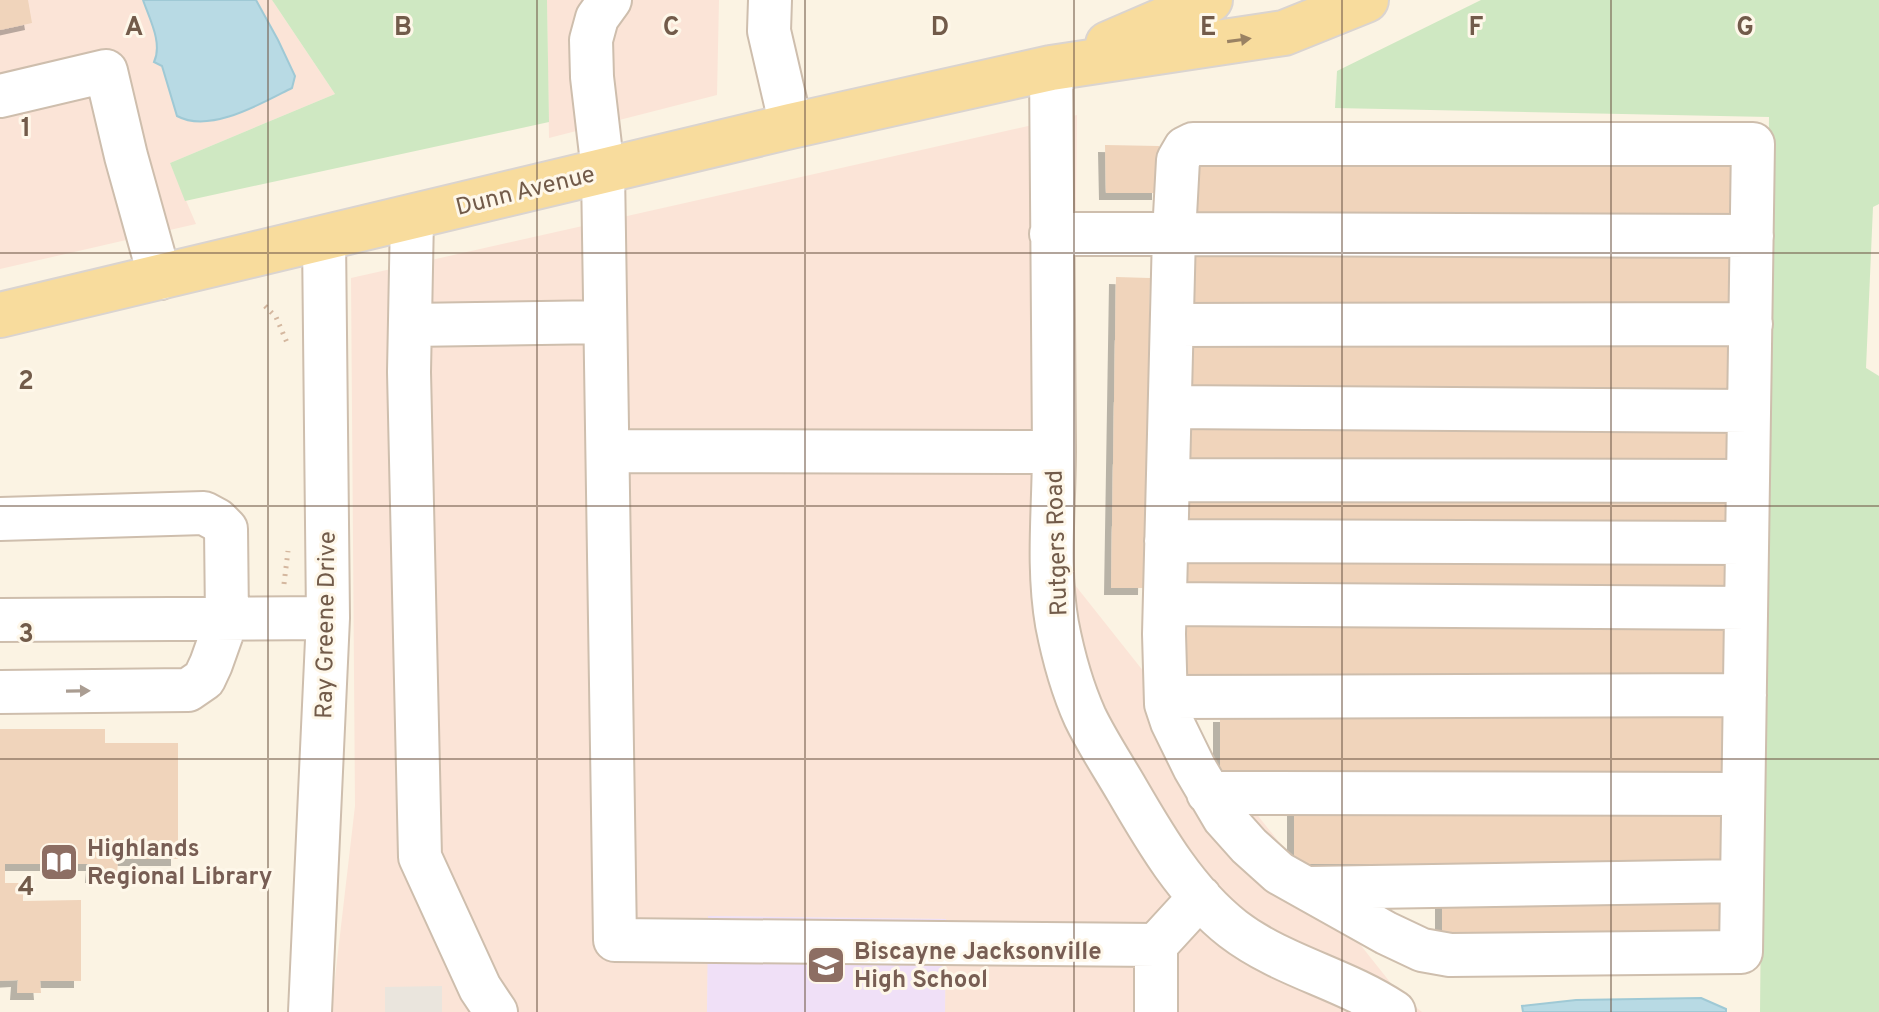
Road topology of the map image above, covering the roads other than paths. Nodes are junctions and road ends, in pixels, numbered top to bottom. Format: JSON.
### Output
{"nodes":[{"id":1,"x":610,"y":0,"type":"edge"},
{"id":2,"x":770,"y":0,"type":"edge"},
{"id":3,"x":1210,"y":0,"type":"edge"},
{"id":4,"x":1366,"y":0,"type":"edge"},
{"id":5,"x":1051,"y":68,"type":"junction"},
{"id":6,"x":0,"y":96,"type":"edge"},
{"id":7,"x":791,"y":126,"type":"junction"},
{"id":8,"x":603,"y":171,"type":"junction"},
{"id":9,"x":412,"y":217,"type":"junction"},
{"id":10,"x":1051,"y":234,"type":"junction"},
{"id":11,"x":1174,"y":234,"type":"junction"},
{"id":12,"x":1752,"y":236,"type":"junction"},
{"id":13,"x":324,"y":238,"type":"junction"},
{"id":14,"x":160,"y":278,"type":"junction"},
{"id":15,"x":0,"y":315,"type":"edge"},
{"id":16,"x":605,"y":322,"type":"junction"},
{"id":17,"x":1751,"y":324,"type":"junction"},
{"id":18,"x":410,"y":325,"type":"junction"},
{"id":19,"x":1172,"y":325,"type":"junction"},
{"id":20,"x":1170,"y":407,"type":"junction"},
{"id":21,"x":1749,"y":411,"type":"junction"},
{"id":22,"x":608,"y":451,"type":"junction"},
{"id":23,"x":1054,"y":452,"type":"junction"},
{"id":24,"x":1168,"y":480,"type":"junction"},
{"id":25,"x":1748,"y":481,"type":"junction"},
{"id":26,"x":0,"y":519,"type":"edge"},
{"id":27,"x":1166,"y":541,"type":"junction"},
{"id":28,"x":1747,"y":543,"type":"junction"},
{"id":29,"x":1165,"y":604,"type":"junction"},
{"id":30,"x":1746,"y":608,"type":"junction"},
{"id":31,"x":328,"y":618,"type":"junction"},
{"id":32,"x":227,"y":619,"type":"junction"},
{"id":33,"x":0,"y":620,"type":"edge"},
{"id":34,"x":0,"y":692,"type":"edge"},
{"id":35,"x":1745,"y":695,"type":"junction"},
{"id":36,"x":1166,"y":697,"type":"junction"},
{"id":37,"x":1208,"y":793,"type":"junction"},
{"id":38,"x":1743,"y":794,"type":"junction"},
{"id":39,"x":1742,"y":881,"type":"junction"},
{"id":40,"x":1308,"y":888,"type":"junction"},
{"id":41,"x":1200,"y":897,"type":"junction"},
{"id":42,"x":1156,"y":945,"type":"junction"},
{"id":43,"x":310,"y":1012,"type":"edge"},
{"id":44,"x":496,"y":1012,"type":"edge"},
{"id":45,"x":1156,"y":1012,"type":"edge"},
{"id":46,"x":1394,"y":1012,"type":"edge"}],
"edges":[{"from":1,"to":8,"type":"street"},
{"from":2,"to":7,"type":"street"},
{"from":3,"to":5,"type":"main road","name":"Dunn Avenue"},
{"from":5,"to":4,"type":"main road","name":"Dunn Avenue","one_way":true},
{"from":5,"to":7,"type":"main road","name":"Dunn Avenue"},
{"from":5,"to":10,"type":"street","name":"Rutgers Road"},
{"from":6,"to":14,"type":"street"},
{"from":7,"to":8,"type":"main road","name":"Dunn Avenue"},
{"from":8,"to":9,"type":"main road","name":"Dunn Avenue"},
{"from":8,"to":16,"type":"street"},
{"from":9,"to":13,"type":"main road","name":"Dunn Avenue"},
{"from":9,"to":18,"type":"street"},
{"from":10,"to":11,"type":"street"},
{"from":10,"to":23,"type":"street","name":"Rutgers Road"},
{"from":11,"to":12,"type":"street"},
{"from":11,"to":12,"type":"street"},
{"from":11,"to":19,"type":"street"},
{"from":12,"to":17,"type":"street"},
{"from":13,"to":14,"type":"main road","name":"Dunn Avenue"},
{"from":13,"to":31,"type":"street","name":"Ray Greene Drive"},
{"from":14,"to":15,"type":"main road","name":"Dunn Avenue"},
{"from":16,"to":18,"type":"street"},
{"from":16,"to":22,"type":"street"},
{"from":17,"to":19,"type":"street"},
{"from":17,"to":21,"type":"street"},
{"from":18,"to":44,"type":"street"},
{"from":19,"to":20,"type":"street"},
{"from":20,"to":21,"type":"street"},
{"from":20,"to":24,"type":"street"},
{"from":21,"to":25,"type":"street"},
{"from":22,"to":23,"type":"street"},
{"from":22,"to":42,"type":"street"},
{"from":23,"to":41,"type":"street","name":"Rutgers Road"},
{"from":24,"to":25,"type":"street"},
{"from":24,"to":27,"type":"street"},
{"from":25,"to":28,"type":"street"},
{"from":26,"to":32,"type":"street"},
{"from":27,"to":28,"type":"street"},
{"from":27,"to":29,"type":"street"},
{"from":28,"to":30,"type":"street"},
{"from":29,"to":30,"type":"street"},
{"from":29,"to":36,"type":"street"},
{"from":30,"to":35,"type":"street"},
{"from":31,"to":32,"type":"street"},
{"from":31,"to":43,"type":"street","name":"Ray Greene Drive"},
{"from":32,"to":33,"type":"street"},
{"from":34,"to":32,"type":"street","one_way":true},
{"from":35,"to":36,"type":"street"},
{"from":35,"to":38,"type":"street"},
{"from":36,"to":37,"type":"street"},
{"from":37,"to":38,"type":"street"},
{"from":37,"to":40,"type":"street"},
{"from":38,"to":39,"type":"street"},
{"from":39,"to":40,"type":"street"},
{"from":39,"to":40,"type":"street"},
{"from":41,"to":42,"type":"street"},
{"from":41,"to":46,"type":"street","name":"Rutgers Road"},
{"from":42,"to":45,"type":"street"}]}
